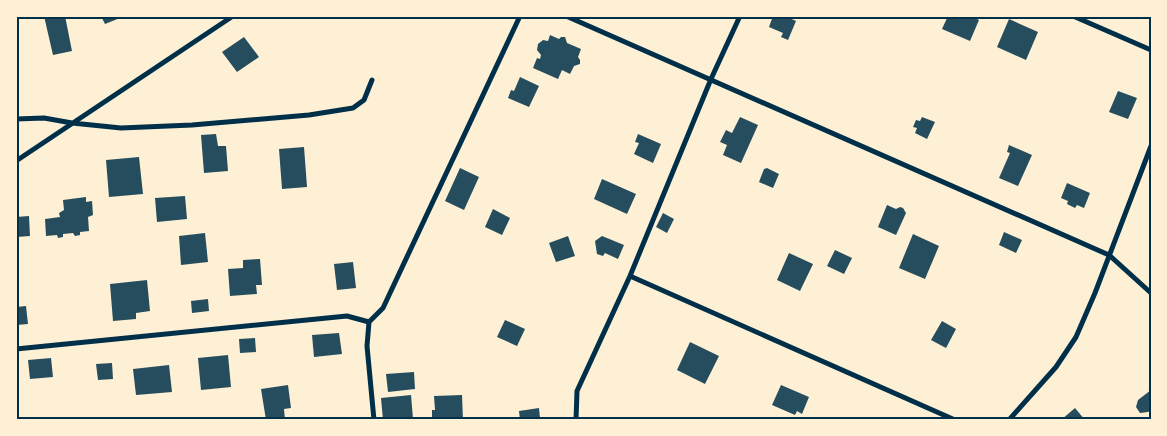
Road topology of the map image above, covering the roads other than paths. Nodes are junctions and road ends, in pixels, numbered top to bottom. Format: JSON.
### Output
{"nodes":[{"id":1,"x":233,"y":16,"type":"edge"},
{"id":2,"x":520,"y":16,"type":"edge"},
{"id":3,"x":566,"y":16,"type":"edge"},
{"id":4,"x":740,"y":16,"type":"edge"},
{"id":5,"x":1073,"y":16,"type":"edge"},
{"id":6,"x":1151,"y":50,"type":"edge"},
{"id":7,"x":711,"y":79,"type":"junction"},
{"id":8,"x":372,"y":80,"type":"dead end"},
{"id":9,"x":16,"y":119,"type":"edge"},
{"id":10,"x":72,"y":123,"type":"junction"},
{"id":11,"x":1151,"y":146,"type":"edge"},
{"id":12,"x":16,"y":160,"type":"edge"},
{"id":13,"x":1109,"y":255,"type":"junction"},
{"id":14,"x":630,"y":276,"type":"junction"},
{"id":15,"x":1151,"y":293,"type":"edge"},
{"id":16,"x":369,"y":322,"type":"junction"},
{"id":17,"x":16,"y":348,"type":"edge"},
{"id":18,"x":374,"y":420,"type":"edge"},
{"id":19,"x":576,"y":420,"type":"edge"},
{"id":20,"x":955,"y":420,"type":"edge"},
{"id":21,"x":1009,"y":420,"type":"edge"}],
"edges":[{"from":1,"to":10,"type":"street"},
{"from":2,"to":16,"type":"street"},
{"from":3,"to":7,"type":"street"},
{"from":4,"to":7,"type":"street"},
{"from":5,"to":6,"type":"street"},
{"from":7,"to":13,"type":"street"},
{"from":7,"to":14,"type":"street"},
{"from":8,"to":10,"type":"street"},
{"from":9,"to":10,"type":"street"},
{"from":10,"to":12,"type":"street"},
{"from":11,"to":13,"type":"street"},
{"from":13,"to":15,"type":"street"},
{"from":13,"to":21,"type":"street"},
{"from":14,"to":19,"type":"street"},
{"from":14,"to":20,"type":"street"},
{"from":16,"to":17,"type":"street"},
{"from":16,"to":18,"type":"street"}]}
